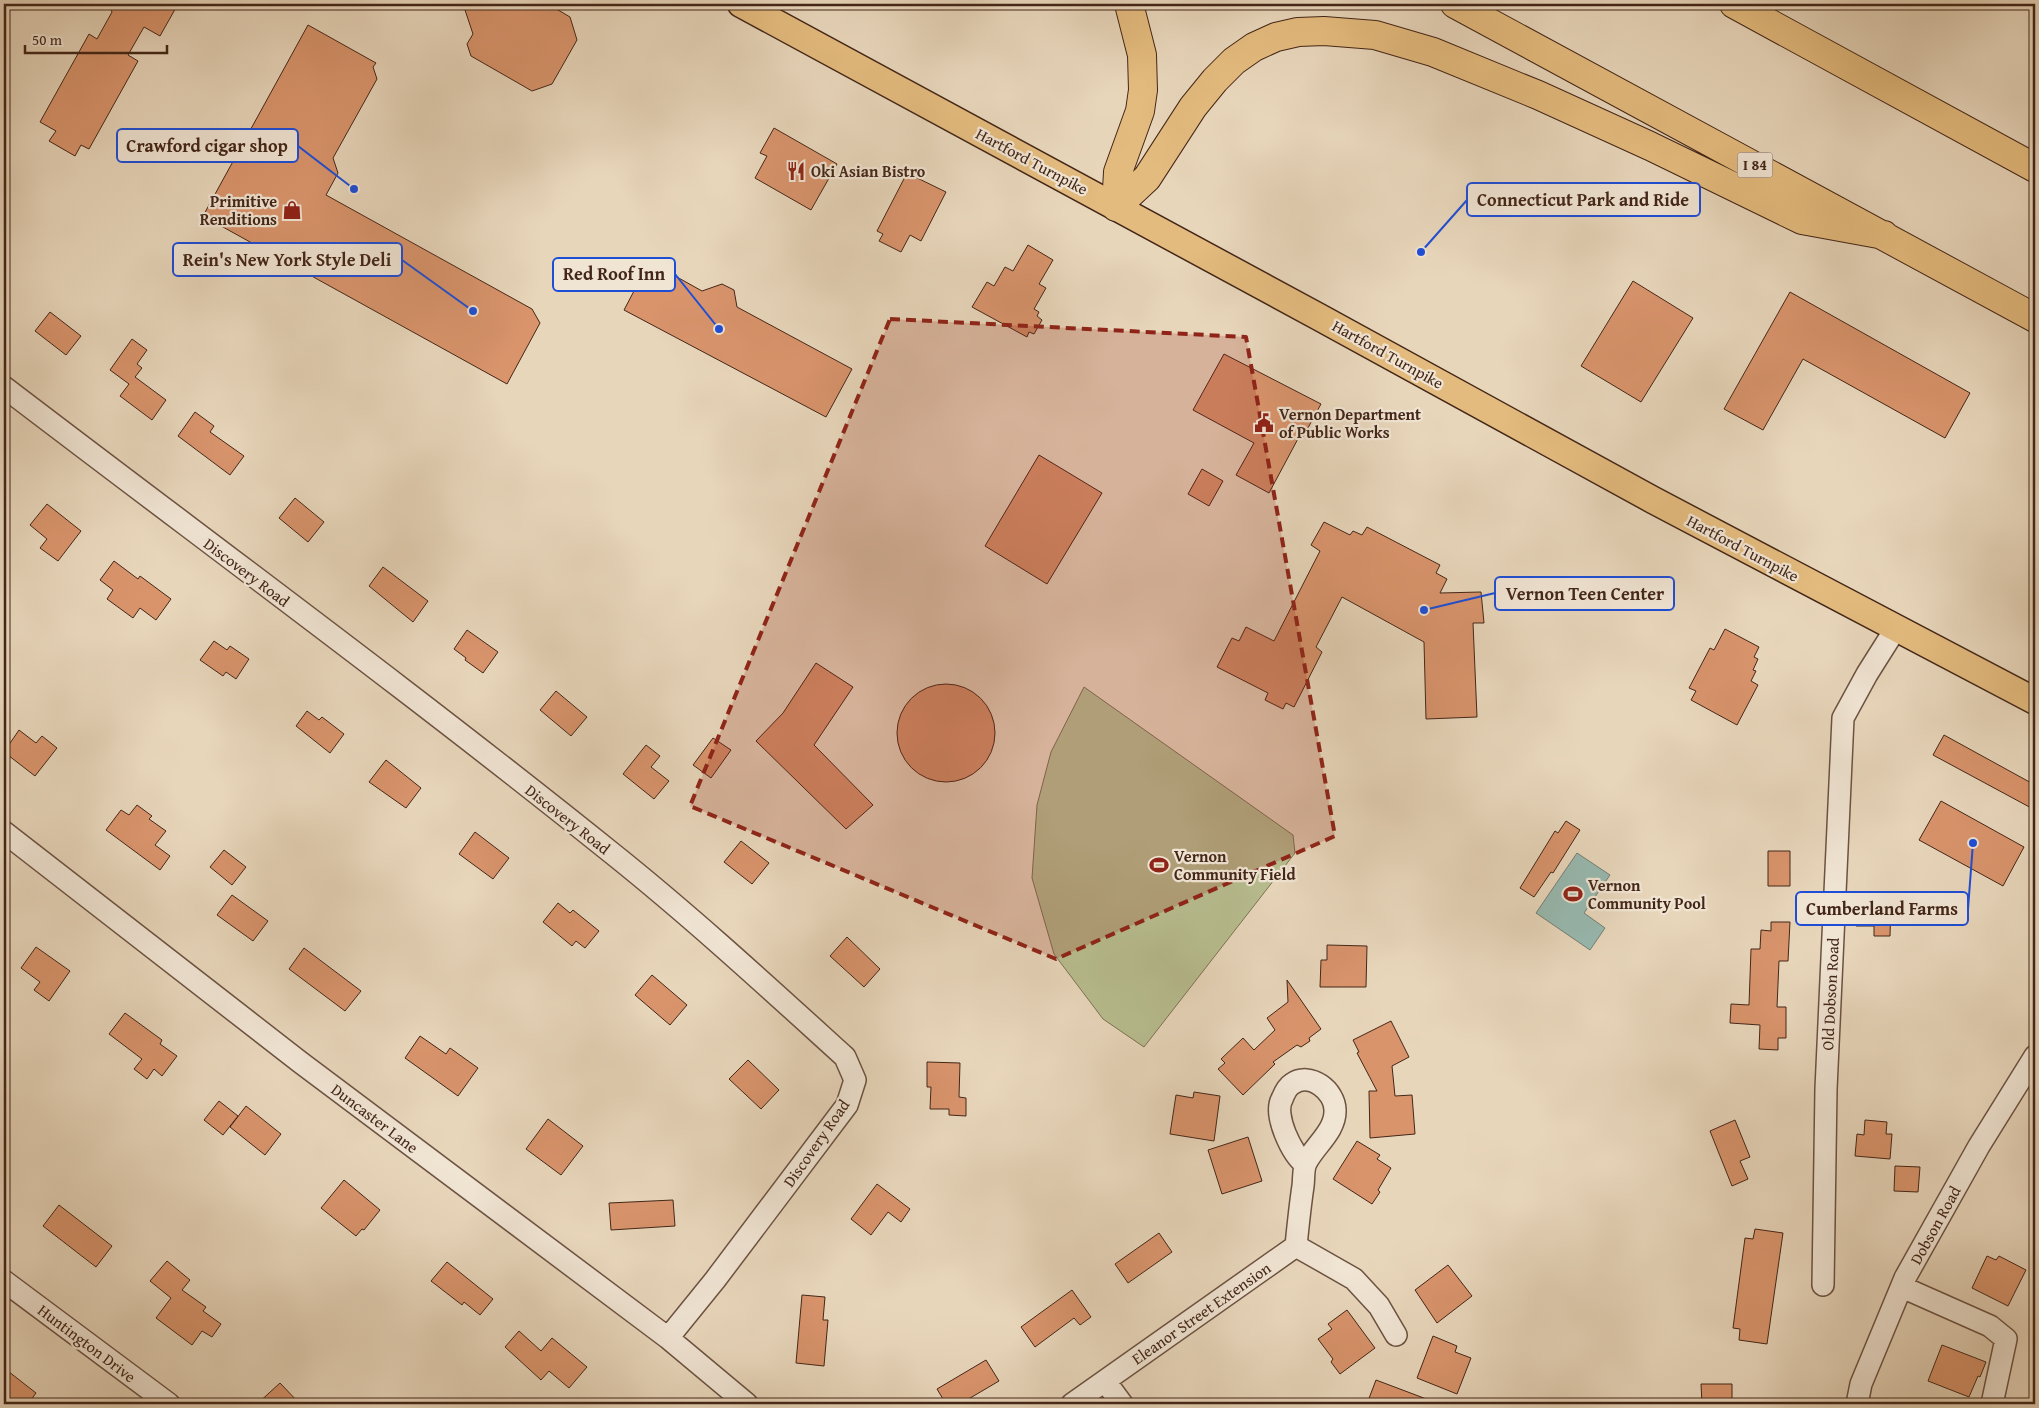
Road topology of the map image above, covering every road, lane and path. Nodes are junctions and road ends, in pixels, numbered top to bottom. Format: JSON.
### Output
{"nodes":[{"id":1,"x":741,"y":4,"type":"edge"},
{"id":2,"x":1129,"y":4,"type":"edge"},
{"id":3,"x":1455,"y":4,"type":"edge"},
{"id":4,"x":1734,"y":4,"type":"edge"},
{"id":5,"x":2035,"y":168,"type":"edge"},
{"id":6,"x":1116,"y":207,"type":"junction"},
{"id":7,"x":1884,"y":235,"type":"junction"},
{"id":8,"x":2035,"y":318,"type":"edge"},
{"id":9,"x":4,"y":387,"type":"edge"},
{"id":10,"x":1896,"y":628,"type":"junction"},
{"id":11,"x":2035,"y":702,"type":"edge"},
{"id":12,"x":4,"y":832,"type":"edge"},
{"id":13,"x":2035,"y":1056,"type":"edge"},
{"id":14,"x":1305,"y":1164,"type":"dead end"},
{"id":15,"x":1296,"y":1246,"type":"junction"},
{"id":16,"x":4,"y":1281,"type":"edge"},
{"id":17,"x":1823,"y":1285,"type":"dead end"},
{"id":18,"x":1902,"y":1287,"type":"junction"},
{"id":19,"x":1396,"y":1335,"type":"dead end"},
{"id":20,"x":668,"y":1338,"type":"junction"},
{"id":21,"x":1105,"y":1381,"type":"junction"},
{"id":22,"x":169,"y":1404,"type":"edge"},
{"id":23,"x":747,"y":1404,"type":"edge"},
{"id":24,"x":1072,"y":1404,"type":"edge"},
{"id":25,"x":1122,"y":1404,"type":"edge"},
{"id":26,"x":1857,"y":1404,"type":"edge"},
{"id":27,"x":1992,"y":1404,"type":"edge"}],
"edges":[{"from":1,"to":6,"type":"main road","name":"Hartford Turnpike"},
{"from":2,"to":6,"type":"highway"},
{"from":3,"to":7,"type":"highway","number":"I 84"},
{"from":4,"to":5,"type":"highway"},
{"from":6,"to":7,"type":"highway"},
{"from":6,"to":10,"type":"main road","name":"Hartford Turnpike"},
{"from":7,"to":8,"type":"highway","number":"I 84"},
{"from":9,"to":20,"type":"street","name":"Discovery Road"},
{"from":10,"to":11,"type":"main road","name":"Hartford Turnpike"},
{"from":10,"to":17,"type":"street","name":"Old Dobson Road"},
{"from":12,"to":20,"type":"street","name":"Duncaster Lane"},
{"from":13,"to":18,"type":"street","name":"Dobson Road"},
{"from":14,"to":15,"type":"street"},
{"from":15,"to":19,"type":"street"},
{"from":15,"to":21,"type":"street","name":"Eleanor Street Extension"},
{"from":16,"to":22,"type":"street","name":"Huntington Drive"},
{"from":18,"to":26,"type":"street","name":"Dobson Road"},
{"from":18,"to":27,"type":"street"},
{"from":20,"to":23,"type":"street","name":"Duncaster Lane"},
{"from":21,"to":24,"type":"street","name":"Eleanor Street Extension"},
{"from":21,"to":25,"type":"street"}]}
